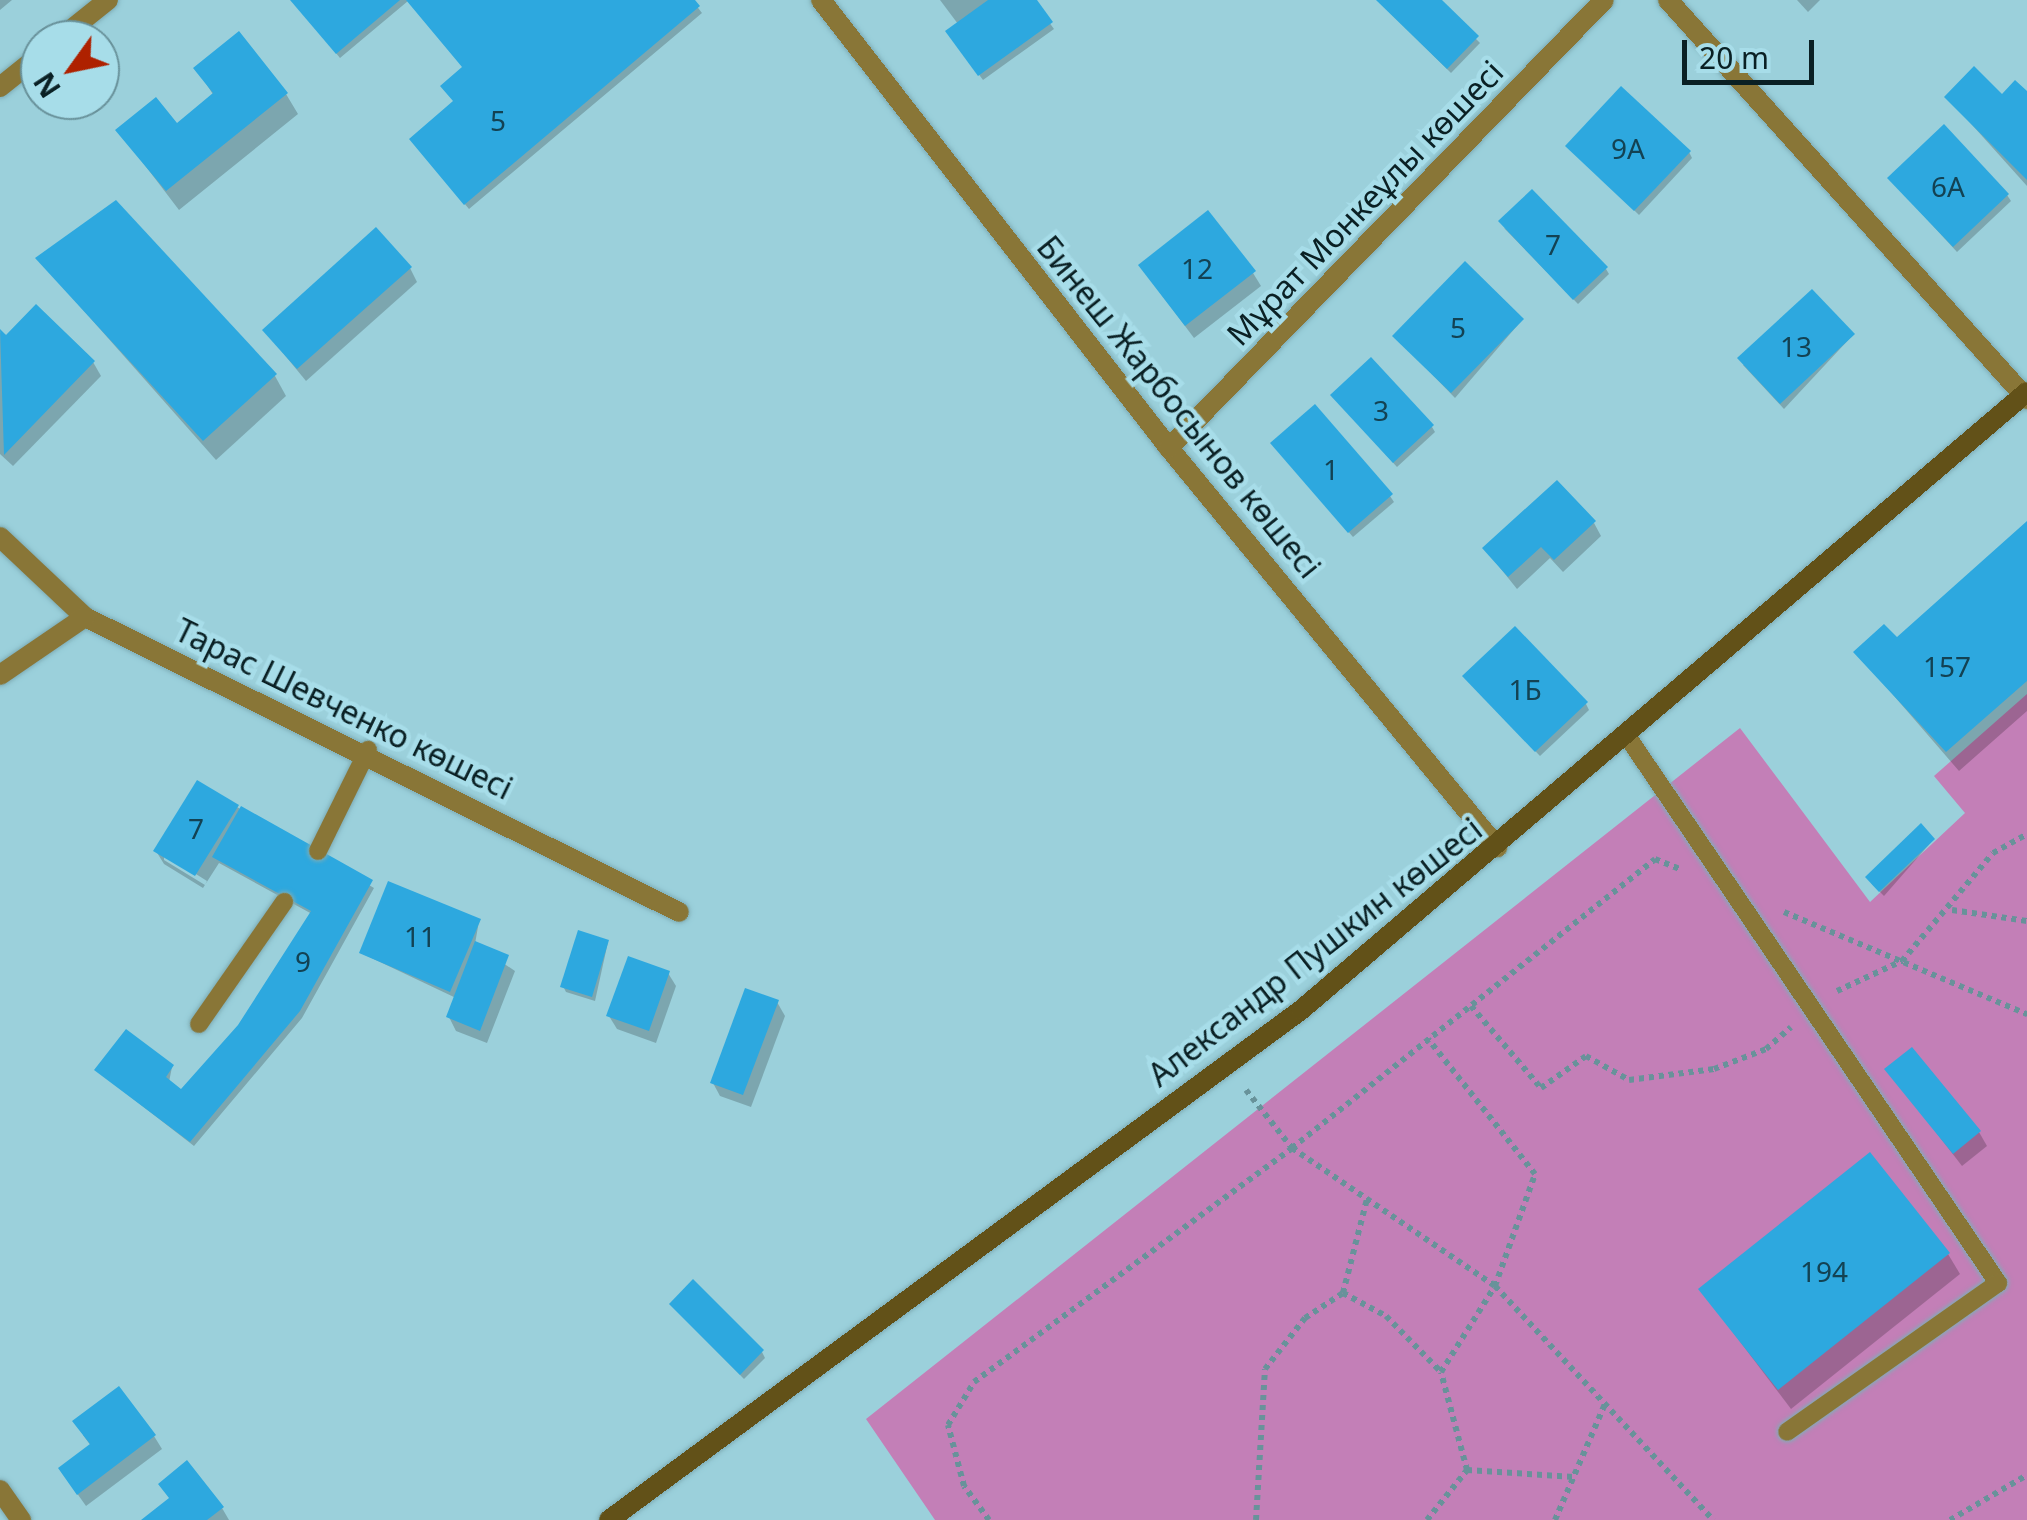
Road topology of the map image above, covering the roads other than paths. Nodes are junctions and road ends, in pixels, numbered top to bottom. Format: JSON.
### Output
{"nodes":[{"id":1,"x":108,"y":0,"type":"edge"},
{"id":2,"x":821,"y":0,"type":"edge"},
{"id":3,"x":1668,"y":0,"type":"edge"},
{"id":4,"x":1595,"y":4,"type":"edge"},
{"id":5,"x":83,"y":20,"type":"edge"},
{"id":6,"x":20,"y":71,"type":"edge"},
{"id":7,"x":0,"y":87,"type":"edge"},
{"id":8,"x":2026,"y":395,"type":"edge"},
{"id":9,"x":1169,"y":448,"type":"junction"},
{"id":10,"x":0,"y":537,"type":"edge"},
{"id":11,"x":85,"y":617,"type":"junction"},
{"id":12,"x":0,"y":674,"type":"edge"},
{"id":13,"x":1627,"y":736,"type":"junction"},
{"id":14,"x":368,"y":750,"type":"junction"},
{"id":15,"x":1498,"y":847,"type":"junction"},
{"id":16,"x":318,"y":851,"type":"dead end"},
{"id":17,"x":284,"y":902,"type":"dead end"},
{"id":18,"x":679,"y":912,"type":"dead end"},
{"id":19,"x":199,"y":1024,"type":"dead end"},
{"id":20,"x":1787,"y":1432,"type":"dead end"},
{"id":21,"x":0,"y":1490,"type":"edge"},
{"id":22,"x":20,"y":1520,"type":"edge"},
{"id":23,"x":609,"y":1520,"type":"edge"}],
"edges":[{"from":1,"to":5,"type":"street"},
{"from":2,"to":9,"type":"street","name":"Бинеш Жарбосынов көшесі"},
{"from":3,"to":8,"type":"street"},
{"from":4,"to":9,"type":"street","name":"Мұрат Монкеұлы көшесі"},
{"from":6,"to":7,"type":"street"},
{"from":8,"to":13,"type":"street","name":"Александр Пушкин көшесі"},
{"from":9,"to":15,"type":"street","name":"Бинеш Жарбосынов көшесі"},
{"from":10,"to":11,"type":"street","name":"Тарас Шевченко көшесі"},
{"from":11,"to":12,"type":"street"},
{"from":11,"to":14,"type":"street","name":"Тарас Шевченко көшесі"},
{"from":13,"to":15,"type":"street","name":"Александр Пушкин көшесі"},
{"from":13,"to":20,"type":"lane"},
{"from":14,"to":16,"type":"lane"},
{"from":14,"to":18,"type":"street","name":"Тарас Шевченко көшесі"},
{"from":15,"to":23,"type":"street","name":"Александр Пушкин көшесі"},
{"from":17,"to":19,"type":"lane"},
{"from":21,"to":22,"type":"street"}]}
